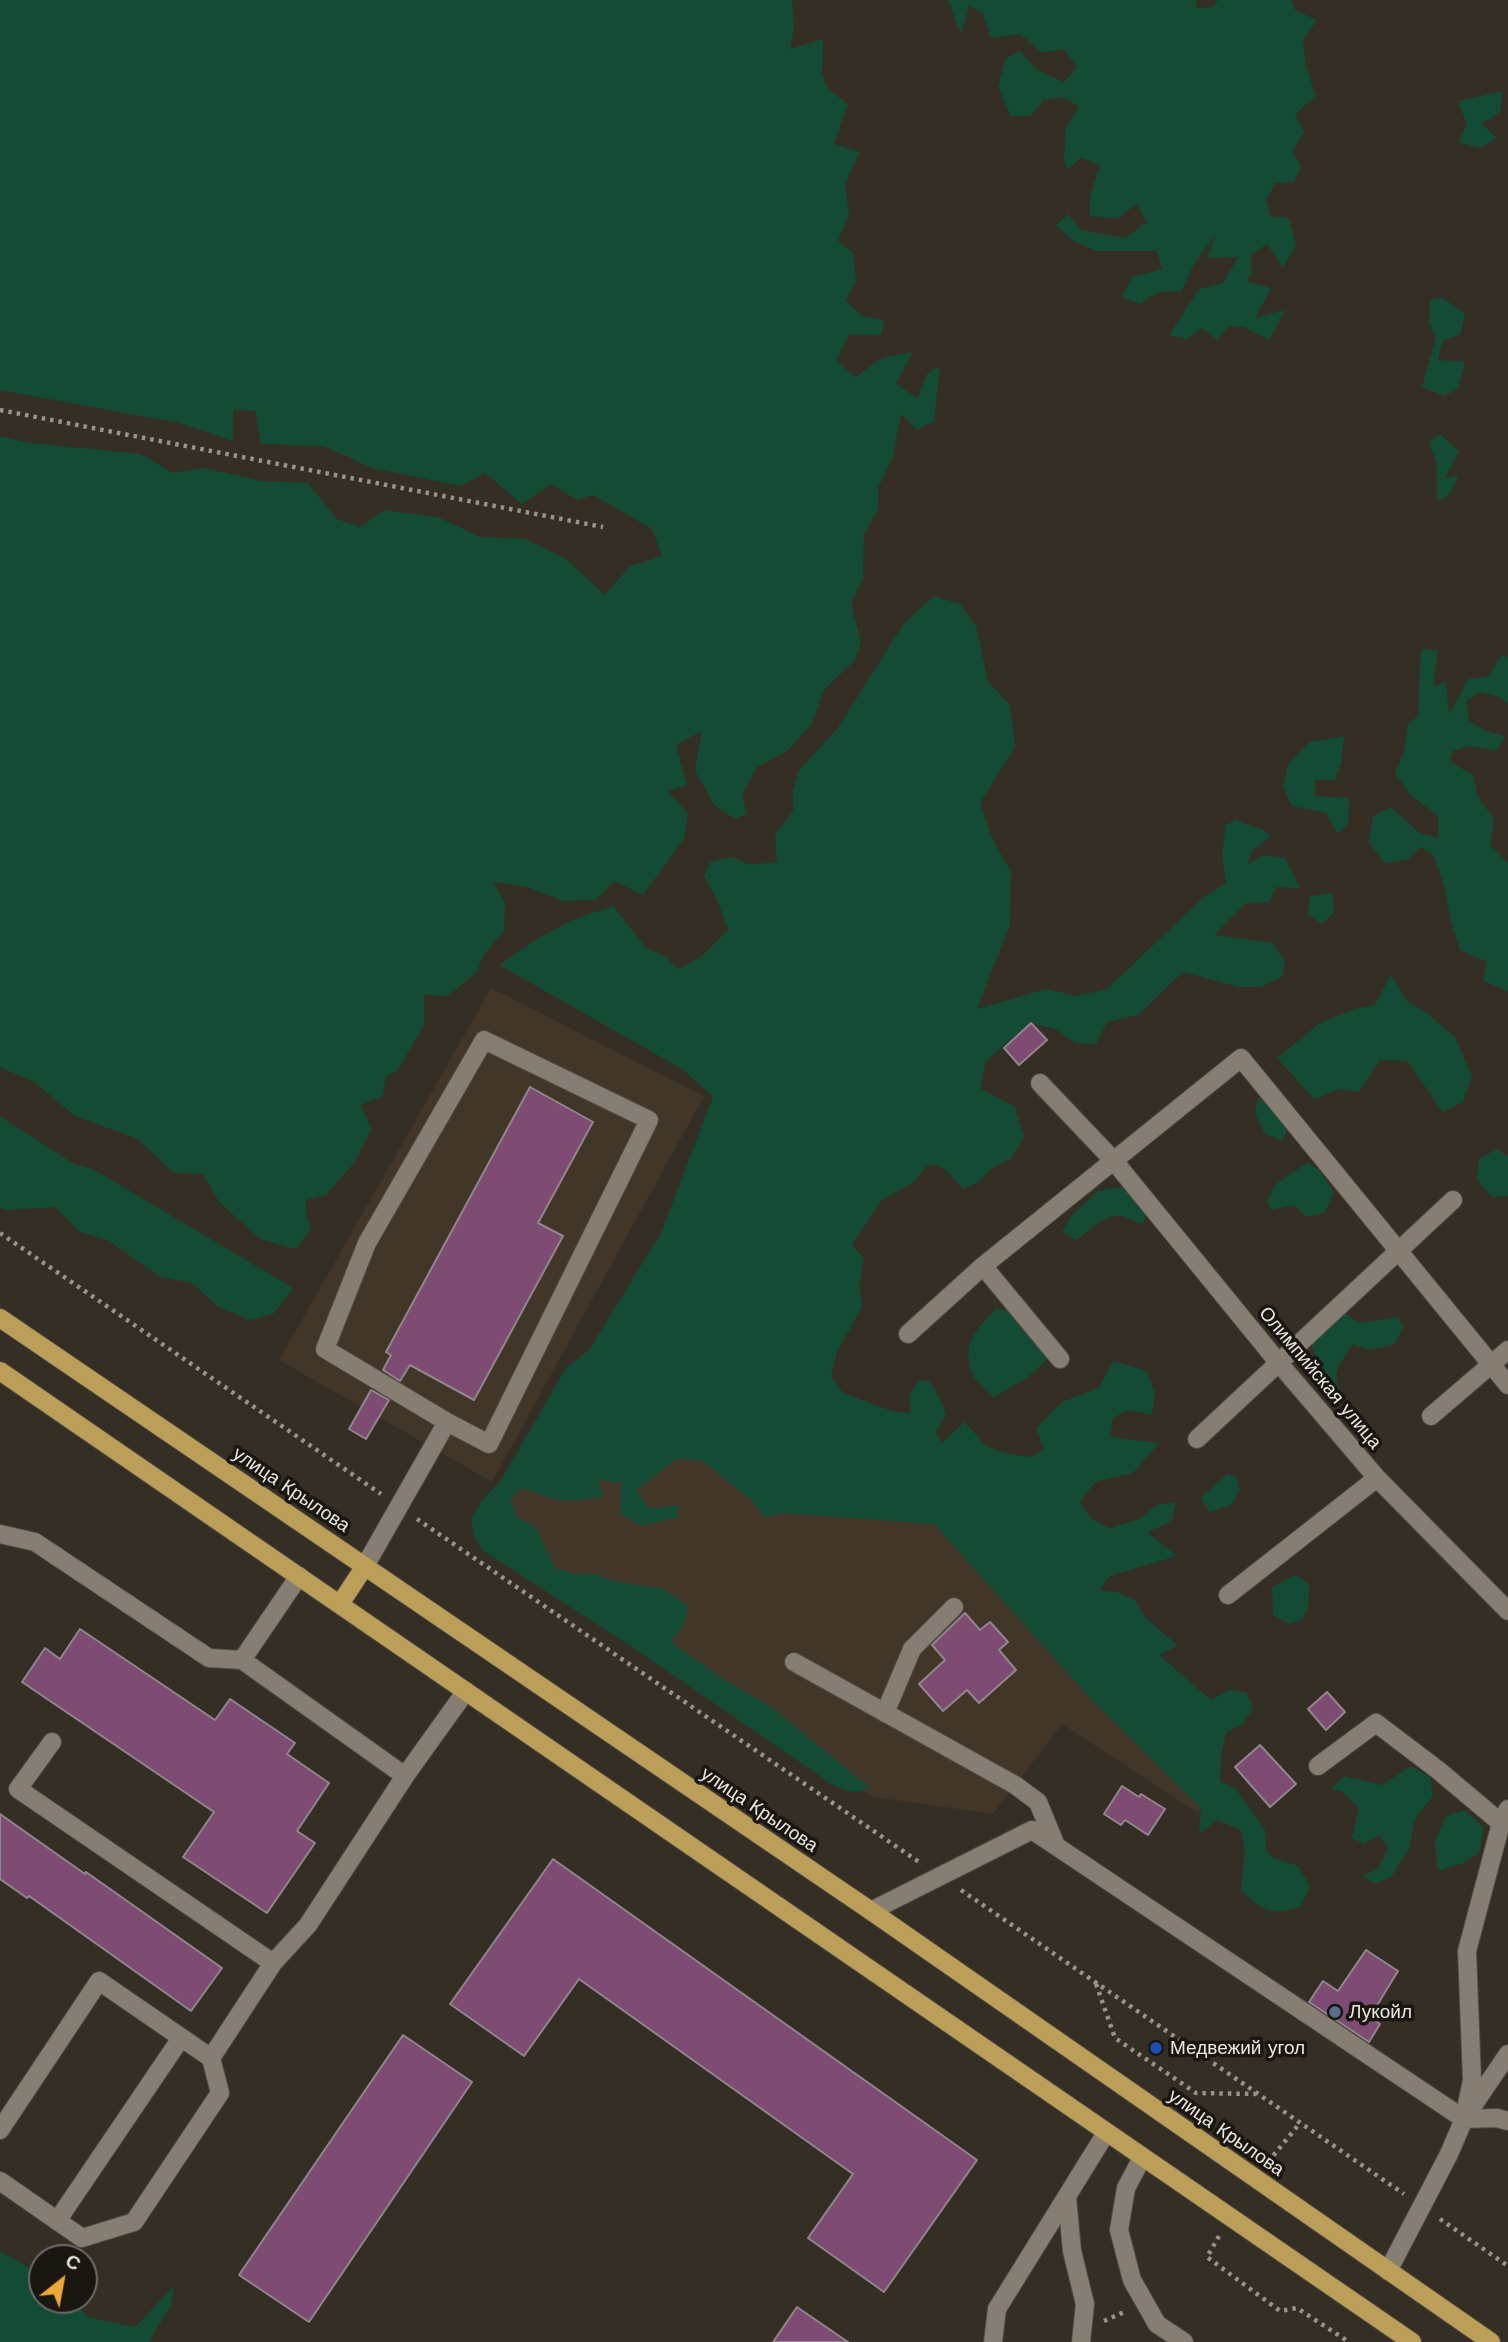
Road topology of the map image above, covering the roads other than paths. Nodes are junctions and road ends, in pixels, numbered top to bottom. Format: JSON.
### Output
{"nodes":[{"id":1,"x":1040,"y":1083,"type":"dead end"},
{"id":2,"x":1114,"y":1161,"type":"junction"},
{"id":3,"x":1453,"y":1200,"type":"dead end"},
{"id":4,"x":1399,"y":1251,"type":"junction"},
{"id":5,"x":983,"y":1266,"type":"junction"},
{"id":6,"x":0,"y":1318,"type":"edge"},
{"id":7,"x":908,"y":1334,"type":"dead end"},
{"id":8,"x":1508,"y":1350,"type":"edge"},
{"id":9,"x":1060,"y":1359,"type":"dead end"},
{"id":10,"x":1278,"y":1362,"type":"junction"},
{"id":11,"x":1491,"y":1364,"type":"junction"},
{"id":12,"x":0,"y":1371,"type":"edge"},
{"id":13,"x":1508,"y":1385,"type":"edge"},
{"id":14,"x":1431,"y":1416,"type":"dead end"},
{"id":15,"x":447,"y":1422,"type":"junction"},
{"id":16,"x":1197,"y":1439,"type":"dead end"},
{"id":17,"x":1377,"y":1478,"type":"junction"},
{"id":18,"x":0,"y":1534,"type":"edge"},
{"id":19,"x":365,"y":1566,"type":"junction"},
{"id":20,"x":299,"y":1576,"type":"junction"},
{"id":21,"x":1227,"y":1595,"type":"dead end"},
{"id":22,"x":341,"y":1604,"type":"junction"},
{"id":23,"x":954,"y":1607,"type":"dead end"},
{"id":24,"x":1508,"y":1611,"type":"edge"},
{"id":25,"x":242,"y":1660,"type":"junction"},
{"id":26,"x":794,"y":1662,"type":"dead end"},
{"id":27,"x":466,"y":1691,"type":"junction"},
{"id":28,"x":885,"y":1713,"type":"junction"},
{"id":29,"x":52,"y":1742,"type":"dead end"},
{"id":30,"x":1318,"y":1766,"type":"dead end"},
{"id":31,"x":405,"y":1776,"type":"junction"},
{"id":32,"x":1505,"y":1816,"type":"edge"},
{"id":33,"x":1056,"y":1846,"type":"junction"},
{"id":34,"x":871,"y":1911,"type":"junction"},
{"id":35,"x":273,"y":1963,"type":"junction"},
{"id":36,"x":181,"y":2038,"type":"junction"},
{"id":37,"x":1508,"y":2054,"type":"edge"},
{"id":38,"x":211,"y":2058,"type":"junction"},
{"id":39,"x":1464,"y":2119,"type":"junction"},
{"id":40,"x":1508,"y":2121,"type":"edge"},
{"id":41,"x":0,"y":2130,"type":"edge"},
{"id":42,"x":1107,"y":2133,"type":"junction"},
{"id":43,"x":1142,"y":2158,"type":"junction"},
{"id":44,"x":0,"y":2181,"type":"edge"},
{"id":45,"x":1067,"y":2197,"type":"junction"},
{"id":46,"x":57,"y":2221,"type":"junction"},
{"id":47,"x":1388,"y":2271,"type":"junction"},
{"id":48,"x":1082,"y":2336,"type":"edge"},
{"id":49,"x":993,"y":2342,"type":"edge"},
{"id":50,"x":1184,"y":2342,"type":"edge"},
{"id":51,"x":1412,"y":2342,"type":"edge"},
{"id":52,"x":1491,"y":2342,"type":"edge"}],
"edges":[{"from":1,"to":2,"type":"street","name":"Олимпийская улица"},
{"from":2,"to":4,"type":"street"},
{"from":2,"to":5,"type":"street"},
{"from":2,"to":10,"type":"street","name":"Олимпийская улица"},
{"from":3,"to":4,"type":"street"},
{"from":4,"to":10,"type":"street"},
{"from":4,"to":11,"type":"street"},
{"from":5,"to":7,"type":"street"},
{"from":5,"to":9,"type":"street"},
{"from":6,"to":19,"type":"main road","name":"улица Крылова"},
{"from":8,"to":11,"type":"street"},
{"from":10,"to":16,"type":"street"},
{"from":10,"to":17,"type":"street","name":"Олимпийская улица"},
{"from":11,"to":13,"type":"street"},
{"from":11,"to":14,"type":"street"},
{"from":12,"to":20,"type":"main road"},
{"from":15,"to":15,"type":"street"},
{"from":15,"to":19,"type":"street"},
{"from":17,"to":21,"type":"street"},
{"from":17,"to":24,"type":"street","name":"Олимпийская улица"},
{"from":18,"to":25,"type":"street"},
{"from":19,"to":22,"type":"main road"},
{"from":19,"to":34,"type":"main road","name":"улица Крылова"},
{"from":20,"to":22,"type":"main road"},
{"from":20,"to":25,"type":"street"},
{"from":22,"to":27,"type":"main road"},
{"from":23,"to":28,"type":"street"},
{"from":25,"to":31,"type":"street"},
{"from":26,"to":28,"type":"street"},
{"from":27,"to":31,"type":"street"},
{"from":27,"to":42,"type":"main road"},
{"from":28,"to":33,"type":"street"},
{"from":29,"to":35,"type":"street"},
{"from":30,"to":32,"type":"street"},
{"from":31,"to":35,"type":"street"},
{"from":32,"to":39,"type":"street"},
{"from":33,"to":34,"type":"street"},
{"from":33,"to":39,"type":"street"},
{"from":34,"to":47,"type":"main road","name":"улица Крылова"},
{"from":35,"to":38,"type":"street"},
{"from":36,"to":38,"type":"street"},
{"from":36,"to":41,"type":"street"},
{"from":36,"to":46,"type":"street"},
{"from":37,"to":39,"type":"street"},
{"from":38,"to":46,"type":"street"},
{"from":39,"to":40,"type":"street"},
{"from":39,"to":47,"type":"street"},
{"from":42,"to":43,"type":"main road"},
{"from":42,"to":45,"type":"street"},
{"from":43,"to":50,"type":"street"},
{"from":43,"to":51,"type":"main road"},
{"from":44,"to":46,"type":"street"},
{"from":45,"to":48,"type":"street"},
{"from":45,"to":49,"type":"street"},
{"from":47,"to":52,"type":"main road","name":"улица Крылова"}]}
